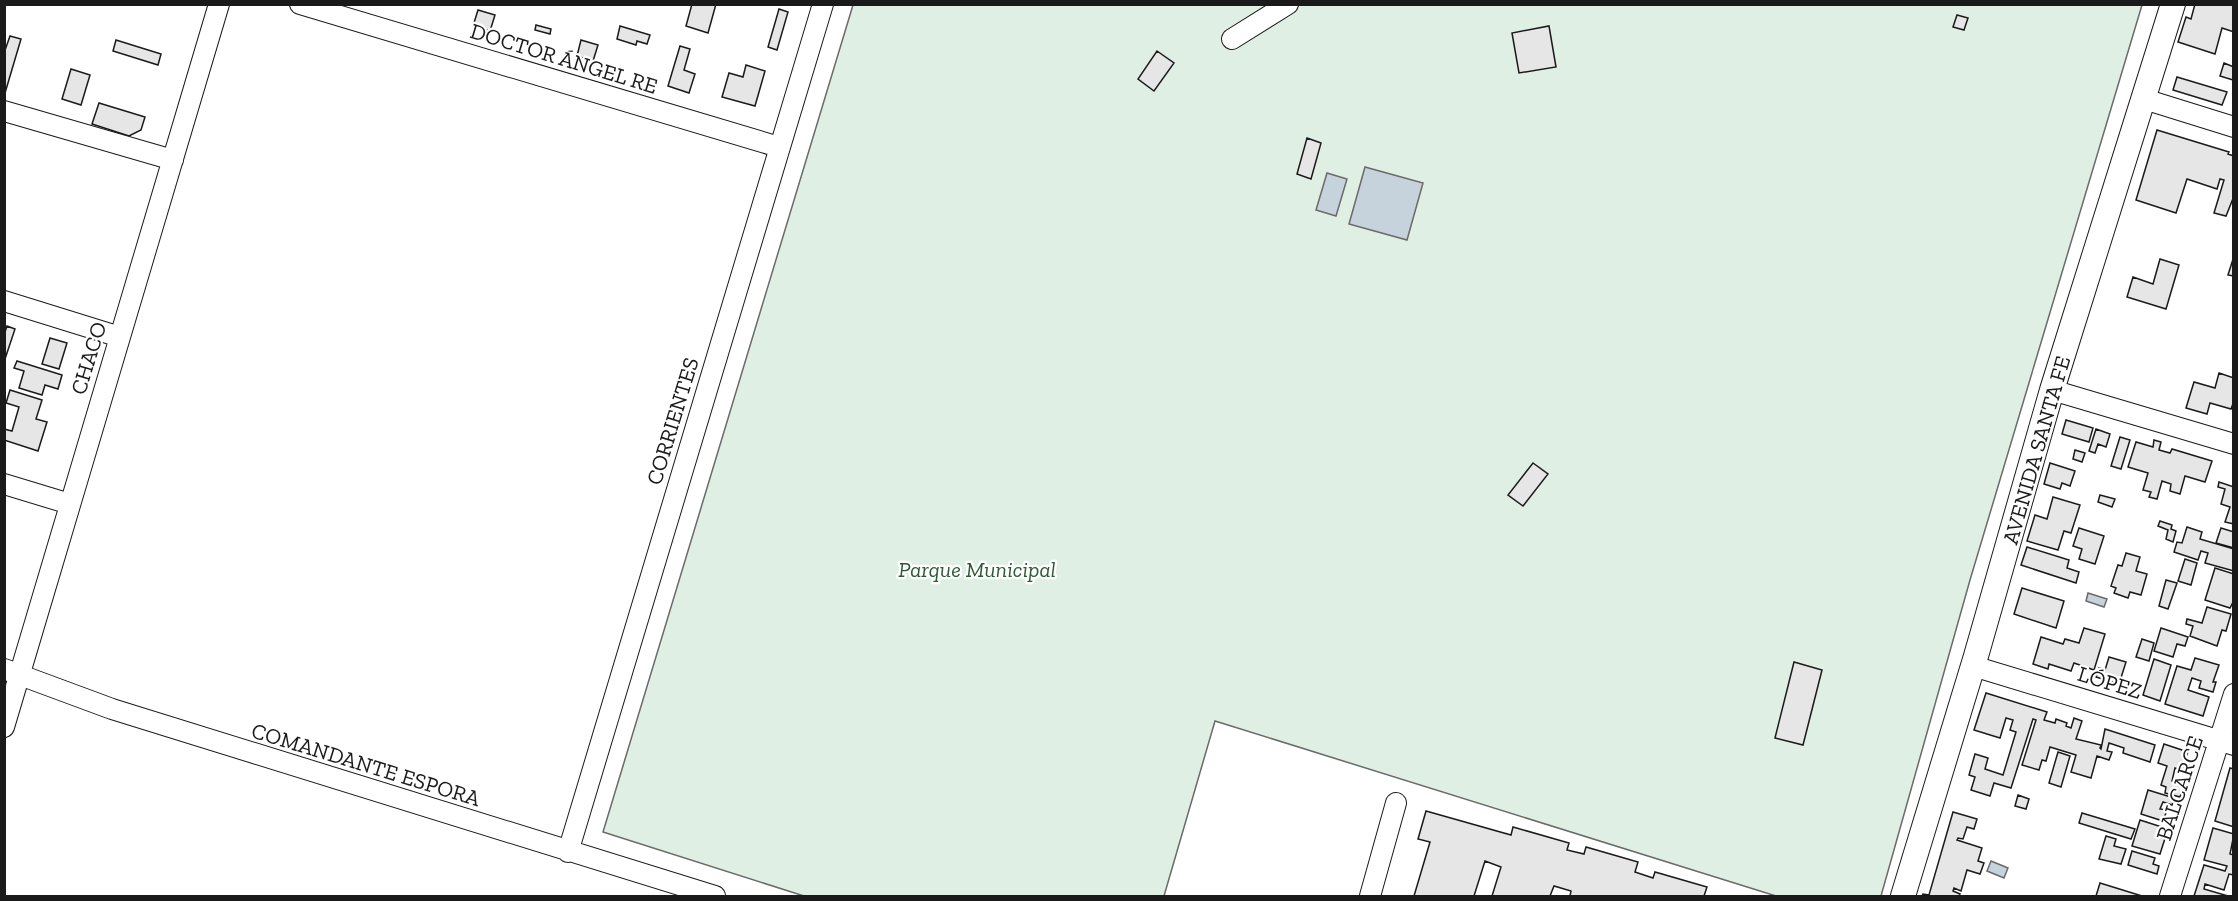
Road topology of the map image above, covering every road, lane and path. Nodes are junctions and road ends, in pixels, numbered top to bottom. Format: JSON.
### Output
{"nodes":[{"id":1,"x":219,"y":4,"type":"edge"},
{"id":2,"x":300,"y":4,"type":"edge"},
{"id":3,"x":823,"y":4,"type":"edge"},
{"id":4,"x":1288,"y":4,"type":"edge"},
{"id":5,"x":2173,"y":4,"type":"edge"},
{"id":6,"x":1232,"y":39,"type":"dead end"},
{"id":7,"x":2144,"y":99,"type":"junction"},
{"id":8,"x":4,"y":111,"type":"edge"},
{"id":9,"x":2234,"y":127,"type":"edge"},
{"id":10,"x":779,"y":147,"type":"junction"},
{"id":11,"x":173,"y":160,"type":"junction"},
{"id":12,"x":4,"y":301,"type":"edge"},
{"id":13,"x":120,"y":337,"type":"junction"},
{"id":14,"x":2052,"y":390,"type":"junction"},
{"id":15,"x":2234,"y":444,"type":"edge"},
{"id":16,"x":4,"y":484,"type":"edge"},
{"id":17,"x":69,"y":504,"type":"junction"},
{"id":18,"x":1973,"y":666,"type":"junction"},
{"id":19,"x":13,"y":671,"type":"edge"},
{"id":20,"x":2234,"y":694,"type":"edge"},
{"id":21,"x":4,"y":727,"type":"edge"},
{"id":22,"x":2226,"y":743,"type":"edge"},
{"id":23,"x":1396,"y":803,"type":"dead end"},
{"id":24,"x":568,"y":852,"type":"junction"},
{"id":25,"x":715,"y":897,"type":"edge"},
{"id":26,"x":1370,"y":897,"type":"edge"},
{"id":27,"x":1903,"y":897,"type":"edge"},
{"id":28,"x":2170,"y":897,"type":"edge"}],
"edges":[{"from":1,"to":11,"type":"street","name":"CHACO"},
{"from":2,"to":10,"type":"street","name":"DOCTOR ÁNGEL RE"},
{"from":3,"to":10,"type":"street","name":"CORRIENTES"},
{"from":4,"to":6,"type":"street"},
{"from":5,"to":7,"type":"main road","name":"AVENIDA SANTA FE"},
{"from":7,"to":9,"type":"street"},
{"from":7,"to":14,"type":"main road","name":"AVENIDA SANTA FE"},
{"from":8,"to":11,"type":"street"},
{"from":10,"to":24,"type":"street","name":"CORRIENTES"},
{"from":11,"to":13,"type":"street","name":"CHACO"},
{"from":12,"to":13,"type":"street"},
{"from":13,"to":17,"type":"street","name":"CHACO"},
{"from":14,"to":15,"type":"street"},
{"from":14,"to":18,"type":"main road","name":"AVENIDA SANTA FE"},
{"from":16,"to":17,"type":"street"},
{"from":17,"to":19,"type":"street","name":"CHACO"},
{"from":18,"to":22,"type":"street","name":"LÓPEZ"},
{"from":18,"to":27,"type":"main road","name":"AVENIDA SANTA FE"},
{"from":19,"to":21,"type":"street","name":"CHACO"},
{"from":19,"to":24,"type":"street","name":"COMANDANTE ESPORA"},
{"from":20,"to":22,"type":"street","name":"BALCARCE"},
{"from":22,"to":28,"type":"street","name":"BALCARCE"},
{"from":23,"to":26,"type":"street"},
{"from":24,"to":25,"type":"street","name":"COMANDANTE ESPORA"}]}
